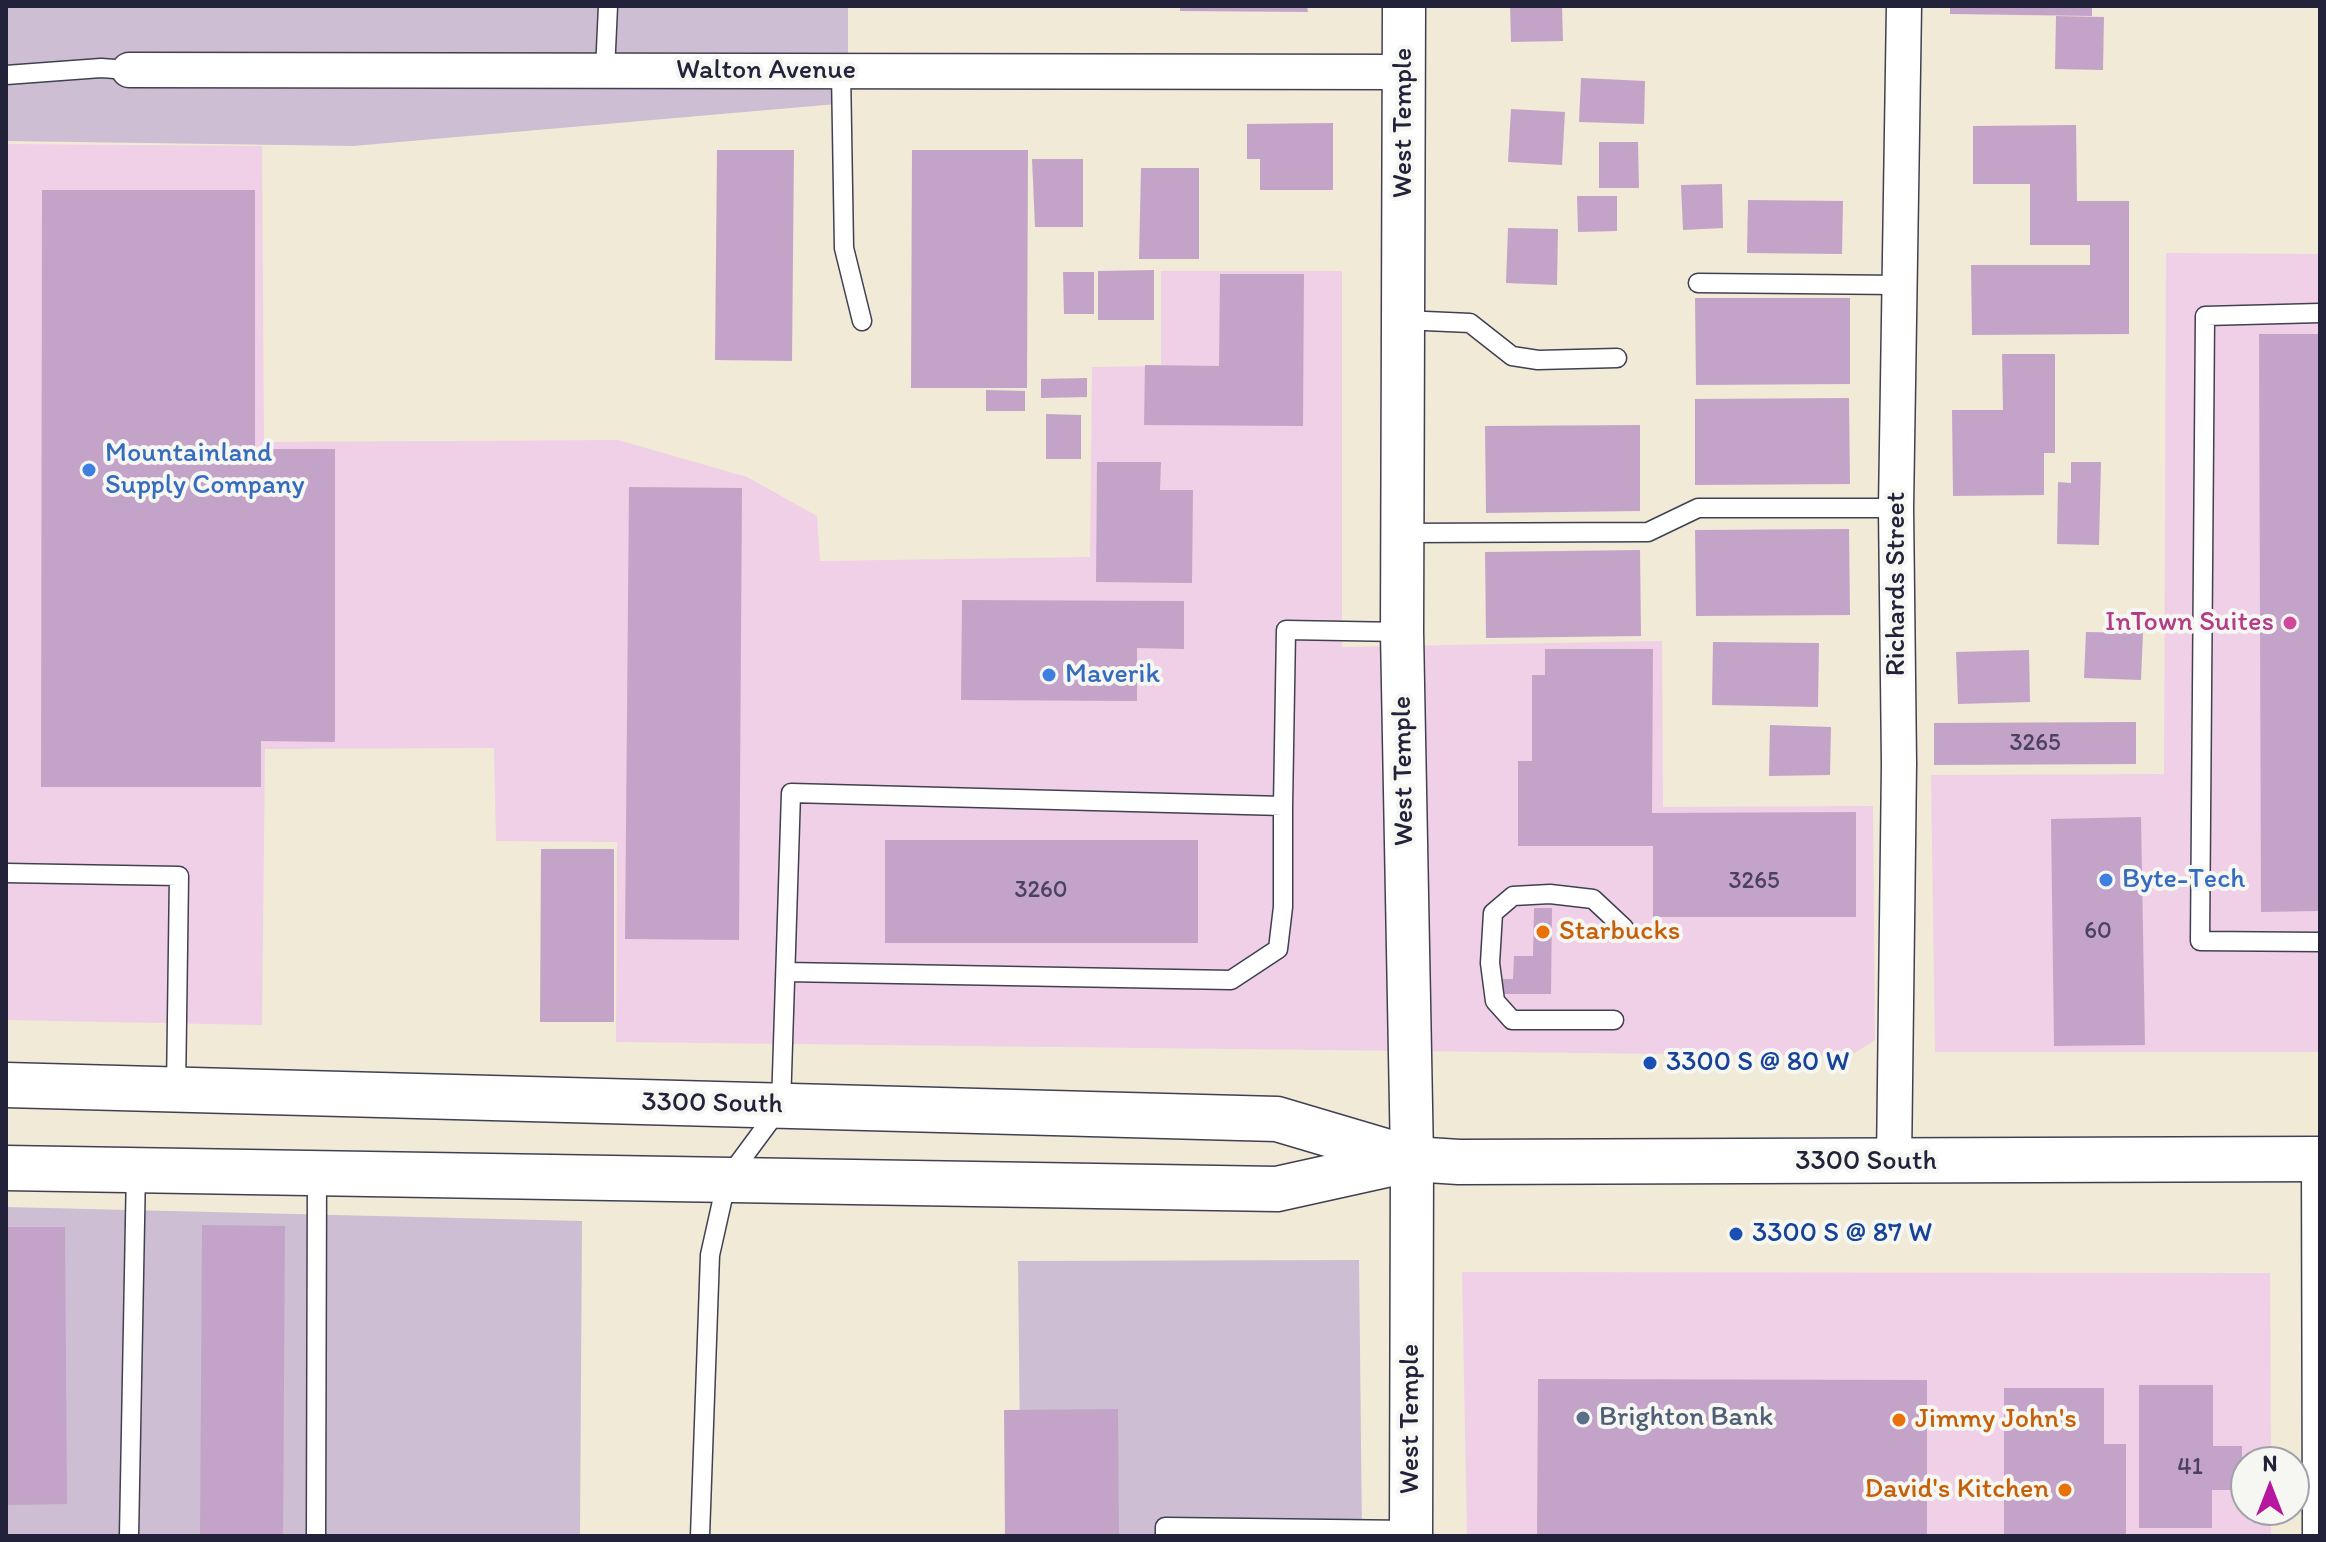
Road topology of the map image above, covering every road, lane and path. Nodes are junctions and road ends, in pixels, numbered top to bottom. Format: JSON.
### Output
{"nodes":[{"id":1,"x":608,"y":6,"type":"edge"},
{"id":2,"x":1404,"y":6,"type":"edge"},
{"id":3,"x":1904,"y":6,"type":"edge"},
{"id":4,"x":129,"y":70,"type":"joint"},
{"id":5,"x":605,"y":71,"type":"junction"},
{"id":6,"x":841,"y":71,"type":"junction"},
{"id":7,"x":1404,"y":72,"type":"junction"},
{"id":8,"x":6,"y":75,"type":"edge"},
{"id":9,"x":1698,"y":283,"type":"dead end"},
{"id":10,"x":1899,"y":285,"type":"junction"},
{"id":11,"x":2320,"y":313,"type":"edge"},
{"id":12,"x":1403,"y":320,"type":"junction"},
{"id":13,"x":862,"y":321,"type":"dead end"},
{"id":14,"x":1617,"y":358,"type":"dead end"},
{"id":15,"x":1896,"y":508,"type":"junction"},
{"id":16,"x":1403,"y":533,"type":"junction"},
{"id":17,"x":1402,"y":632,"type":"junction"},
{"id":18,"x":1283,"y":806,"type":"junction"},
{"id":19,"x":6,"y":873,"type":"edge"},
{"id":20,"x":1624,"y":928,"type":"dead end"},
{"id":21,"x":2320,"y":942,"type":"edge"},
{"id":22,"x":786,"y":972,"type":"junction"},
{"id":23,"x":1614,"y":1020,"type":"dead end"},
{"id":24,"x":6,"y":1085,"type":"edge"},
{"id":25,"x":176,"y":1090,"type":"junction"},
{"id":26,"x":781,"y":1106,"type":"junction"},
{"id":27,"x":1412,"y":1159,"type":"junction"},
{"id":28,"x":2320,"y":1159,"type":"edge"},
{"id":29,"x":1894,"y":1162,"type":"junction"},
{"id":30,"x":6,"y":1168,"type":"edge"},
{"id":31,"x":136,"y":1169,"type":"junction"},
{"id":32,"x":317,"y":1173,"type":"junction"},
{"id":33,"x":727,"y":1179,"type":"junction"},
{"id":34,"x":1411,"y":1533,"type":"edge"},
{"id":35,"x":129,"y":1536,"type":"edge"},
{"id":36,"x":316,"y":1536,"type":"edge"},
{"id":37,"x":700,"y":1536,"type":"edge"},
{"id":38,"x":1165,"y":1536,"type":"edge"},
{"id":39,"x":2320,"y":1536,"type":"edge"}],
"edges":[{"from":1,"to":5,"type":"lane"},
{"from":2,"to":7,"type":"street","name":"West Temple"},
{"from":3,"to":10,"type":"street","name":"Richards Street"},
{"from":4,"to":5,"type":"street","name":"Walton Avenue"},
{"from":4,"to":8,"type":"lane"},
{"from":5,"to":6,"type":"street","name":"Walton Avenue"},
{"from":6,"to":7,"type":"street","name":"Walton Avenue"},
{"from":6,"to":13,"type":"lane"},
{"from":7,"to":12,"type":"street","name":"West Temple"},
{"from":9,"to":10,"type":"lane"},
{"from":10,"to":15,"type":"street","name":"Richards Street"},
{"from":11,"to":21,"type":"lane"},
{"from":12,"to":14,"type":"lane"},
{"from":12,"to":16,"type":"street","name":"West Temple"},
{"from":15,"to":16,"type":"lane"},
{"from":15,"to":29,"type":"street","name":"Richards Street"},
{"from":16,"to":17,"type":"street","name":"West Temple"},
{"from":17,"to":18,"type":"lane"},
{"from":17,"to":27,"type":"street","name":"West Temple"},
{"from":18,"to":22,"type":"lane"},
{"from":18,"to":22,"type":"lane"},
{"from":19,"to":25,"type":"lane"},
{"from":20,"to":23,"type":"lane"},
{"from":22,"to":26,"type":"lane"},
{"from":24,"to":25,"type":"main road","name":"3300 South"},
{"from":25,"to":26,"type":"main road","name":"3300 South"},
{"from":26,"to":27,"type":"main road","name":"3300 South"},
{"from":26,"to":33,"type":"lane"},
{"from":27,"to":29,"type":"main road","name":"3300 South"},
{"from":27,"to":33,"type":"main road","name":"3300 South"},
{"from":27,"to":34,"type":"street","name":"West Temple"},
{"from":28,"to":29,"type":"main road","name":"3300 South"},
{"from":28,"to":39,"type":"street"},
{"from":30,"to":31,"type":"main road","name":"3300 South"},
{"from":31,"to":32,"type":"main road","name":"3300 South"},
{"from":31,"to":35,"type":"lane"},
{"from":32,"to":33,"type":"main road","name":"3300 South"},
{"from":32,"to":36,"type":"lane"},
{"from":33,"to":37,"type":"lane"},
{"from":34,"to":38,"type":"lane"}]}
